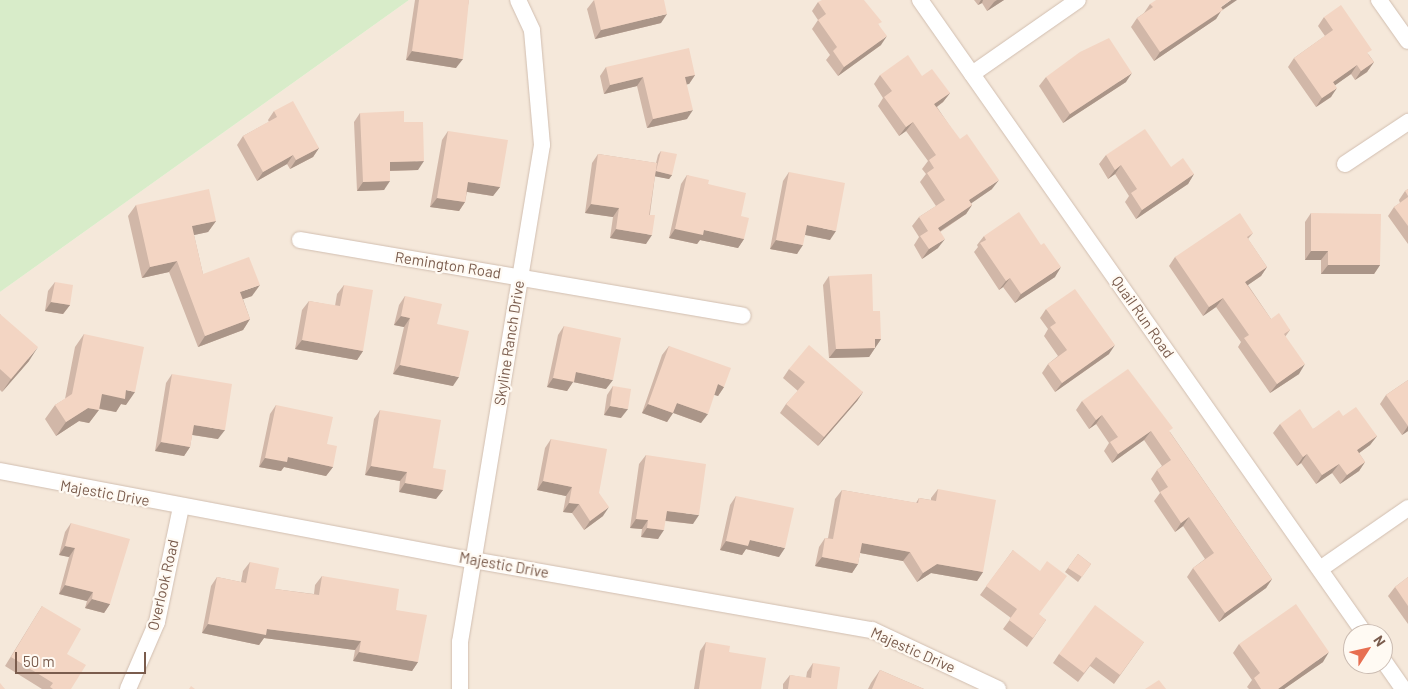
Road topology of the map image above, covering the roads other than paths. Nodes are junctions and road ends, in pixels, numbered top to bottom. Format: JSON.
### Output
{"nodes":[{"id":1,"x":518,"y":0,"type":"edge"},
{"id":2,"x":920,"y":0,"type":"edge"},
{"id":3,"x":1078,"y":0,"type":"edge"},
{"id":4,"x":1379,"y":0,"type":"edge"},
{"id":5,"x":1408,"y":41,"type":"edge"},
{"id":6,"x":972,"y":74,"type":"junction"},
{"id":7,"x":1408,"y":122,"type":"edge"},
{"id":8,"x":1345,"y":164,"type":"dead end"},
{"id":9,"x":300,"y":240,"type":"dead end"},
{"id":10,"x":520,"y":276,"type":"junction"},
{"id":11,"x":743,"y":316,"type":"dead end"},
{"id":12,"x":0,"y":471,"type":"edge"},
{"id":13,"x":181,"y":507,"type":"junction"},
{"id":14,"x":1408,"y":508,"type":"edge"},
{"id":15,"x":473,"y":560,"type":"junction"},
{"id":16,"x":1320,"y":569,"type":"junction"},
{"id":17,"x":1358,"y":624,"type":"edge"},
{"id":18,"x":1393,"y":674,"type":"edge"},
{"id":19,"x":128,"y":689,"type":"edge"},
{"id":20,"x":460,"y":689,"type":"edge"},
{"id":21,"x":998,"y":689,"type":"edge"},
{"id":22,"x":1403,"y":689,"type":"edge"}],
"edges":[{"from":1,"to":10,"type":"street","name":"Skyline Ranch Drive"},
{"from":2,"to":6,"type":"street","name":"Quail Run Road"},
{"from":3,"to":6,"type":"street"},
{"from":4,"to":5,"type":"street"},
{"from":6,"to":16,"type":"street","name":"Quail Run Road"},
{"from":7,"to":8,"type":"street"},
{"from":9,"to":10,"type":"street","name":"Remington Road"},
{"from":10,"to":11,"type":"street","name":"Remington Road"},
{"from":10,"to":15,"type":"street","name":"Skyline Ranch Drive"},
{"from":12,"to":13,"type":"street","name":"Majestic Drive"},
{"from":13,"to":15,"type":"street","name":"Majestic Drive"},
{"from":13,"to":19,"type":"street","name":"Overlook Road"},
{"from":14,"to":16,"type":"street"},
{"from":15,"to":20,"type":"street","name":"Skyline Ranch Drive"},
{"from":15,"to":21,"type":"street","name":"Majestic Drive"},
{"from":16,"to":17,"type":"street","name":"Quail Run Road"},
{"from":18,"to":22,"type":"street"}]}
